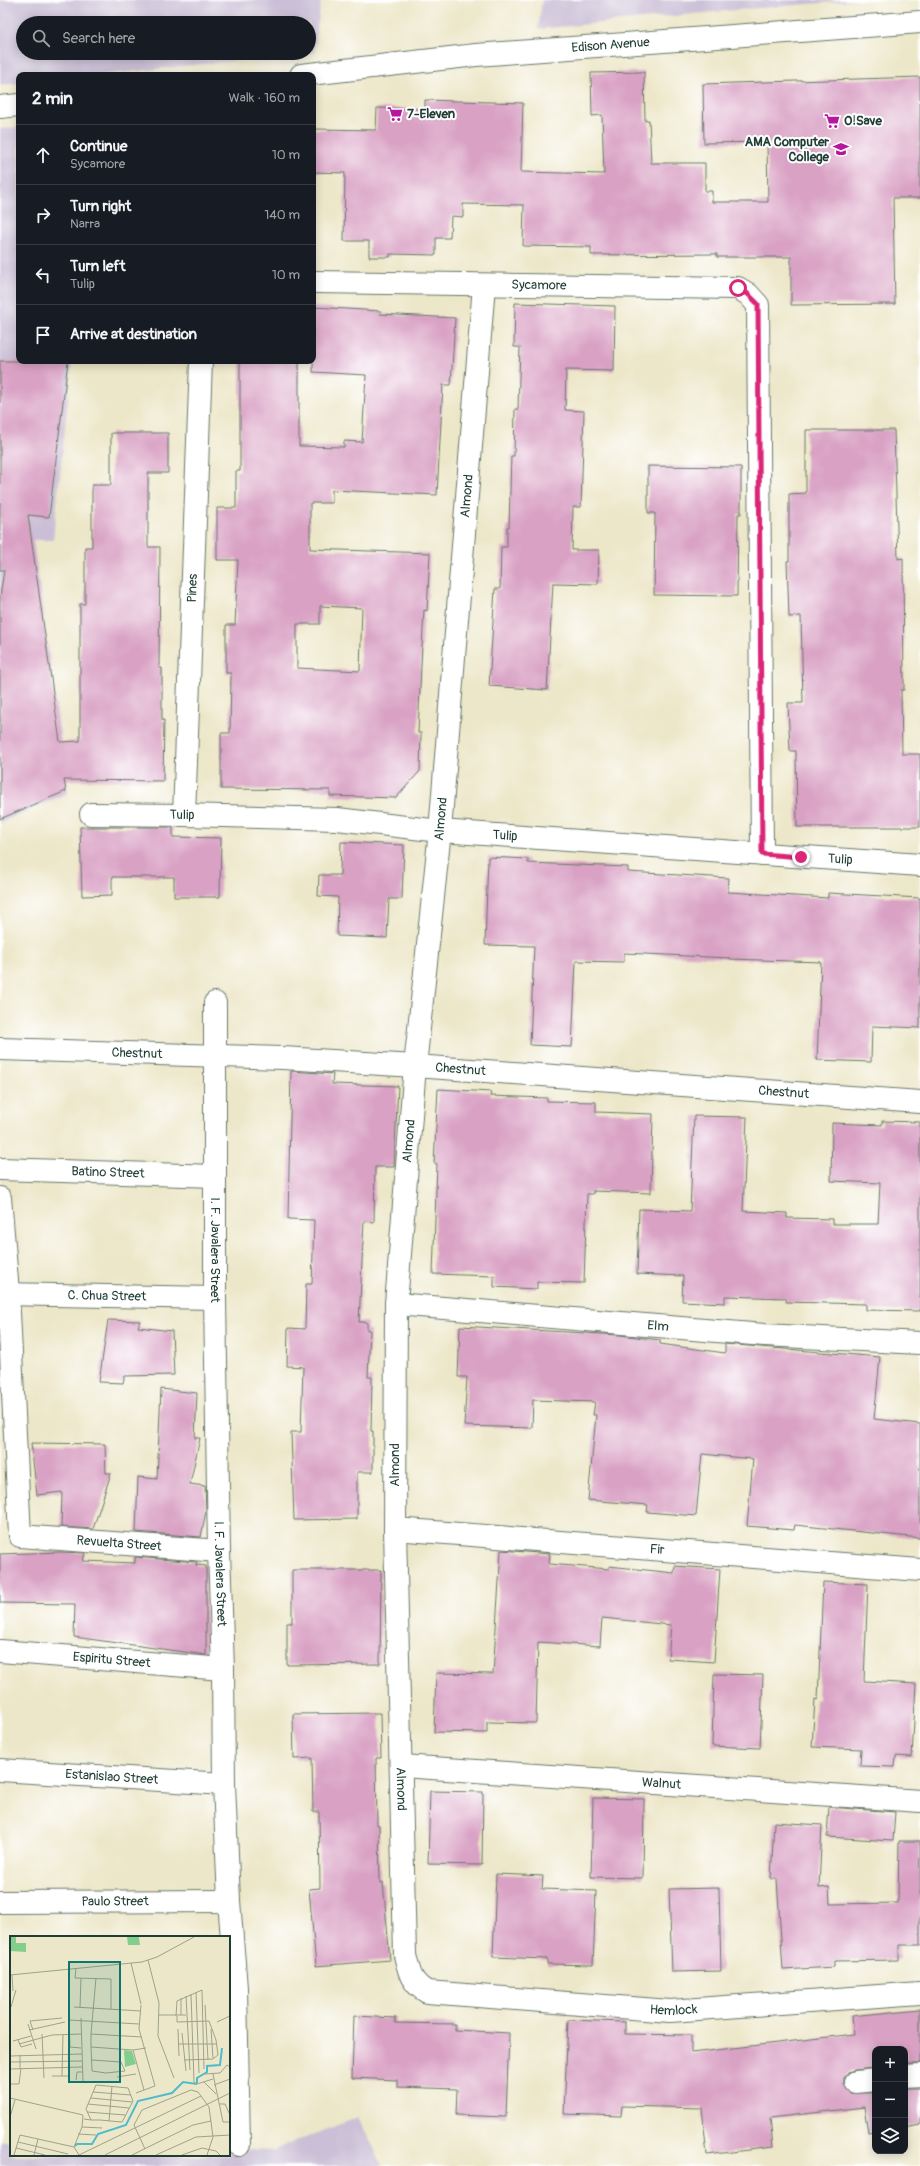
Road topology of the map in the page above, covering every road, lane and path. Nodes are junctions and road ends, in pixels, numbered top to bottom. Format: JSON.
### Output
{"nodes":[{"id":1,"x":920,"y":22,"type":"edge"},
{"id":2,"x":316,"y":73,"type":"edge"},
{"id":3,"x":16,"y":106,"type":"edge"},
{"id":4,"x":0,"y":107,"type":"edge"},
{"id":5,"x":316,"y":282,"type":"edge"},
{"id":6,"x":484,"y":285,"type":"junction"},
{"id":7,"x":201,"y":364,"type":"edge"},
{"id":8,"x":91,"y":814,"type":"dead end"},
{"id":9,"x":184,"y":815,"type":"junction"},
{"id":10,"x":440,"y":831,"type":"junction"},
{"id":11,"x":762,"y":854,"type":"junction"},
{"id":12,"x":920,"y":866,"type":"edge"},
{"id":13,"x":215,"y":1003,"type":"dead end"},
{"id":14,"x":0,"y":1048,"type":"edge"},
{"id":15,"x":216,"y":1056,"type":"junction"},
{"id":16,"x":415,"y":1066,"type":"junction"},
{"id":17,"x":920,"y":1102,"type":"edge"},
{"id":18,"x":0,"y":1169,"type":"edge"},
{"id":19,"x":215,"y":1176,"type":"junction"},
{"id":20,"x":0,"y":1198,"type":"edge"},
{"id":21,"x":4,"y":1293,"type":"edge"},
{"id":22,"x":215,"y":1298,"type":"junction"},
{"id":23,"x":396,"y":1304,"type":"junction"},
{"id":24,"x":920,"y":1343,"type":"edge"},
{"id":25,"x":395,"y":1529,"type":"junction"},
{"id":26,"x":219,"y":1551,"type":"junction"},
{"id":27,"x":920,"y":1570,"type":"edge"},
{"id":28,"x":0,"y":1651,"type":"edge"},
{"id":29,"x":224,"y":1669,"type":"junction"},
{"id":30,"x":402,"y":1766,"type":"junction"},
{"id":31,"x":0,"y":1770,"type":"edge"},
{"id":32,"x":224,"y":1784,"type":"junction"},
{"id":33,"x":920,"y":1801,"type":"edge"},
{"id":34,"x":229,"y":1901,"type":"junction"},
{"id":35,"x":0,"y":1902,"type":"edge"},
{"id":36,"x":232,"y":1988,"type":"edge"},
{"id":37,"x":427,"y":1992,"type":"joint"},
{"id":38,"x":920,"y":1994,"type":"edge"},
{"id":39,"x":920,"y":2075,"type":"edge"},
{"id":40,"x":908,"y":2076,"type":"edge"},
{"id":41,"x":239,"y":2145,"type":"dead end"}],
"edges":[{"from":1,"to":2,"type":"street","name":"Edison Avenue"},
{"from":3,"to":4,"type":"street"},
{"from":5,"to":6,"type":"street","name":"Sycamore"},
{"from":6,"to":10,"type":"street","name":"Almond"},
{"from":6,"to":11,"type":"street","name":"Sycamore"},
{"from":7,"to":9,"type":"street","name":"Pines"},
{"from":8,"to":9,"type":"street","name":"Tulip"},
{"from":9,"to":10,"type":"street","name":"Tulip"},
{"from":10,"to":11,"type":"street","name":"Tulip"},
{"from":10,"to":16,"type":"street","name":"Almond"},
{"from":11,"to":12,"type":"street","name":"Tulip"},
{"from":13,"to":15,"type":"street","name":"I. F. Javalera Street"},
{"from":14,"to":15,"type":"street","name":"Chestnut"},
{"from":15,"to":16,"type":"street","name":"Chestnut"},
{"from":15,"to":19,"type":"street","name":"I. F. Javalera Street"},
{"from":16,"to":17,"type":"street","name":"Chestnut"},
{"from":16,"to":23,"type":"street","name":"Almond"},
{"from":18,"to":19,"type":"street","name":"Batino Street"},
{"from":19,"to":22,"type":"street","name":"I. F. Javalera Street"},
{"from":20,"to":21,"type":"street"},
{"from":21,"to":22,"type":"street","name":"C. Chua Street"},
{"from":21,"to":26,"type":"street","name":"Revuelta Street"},
{"from":22,"to":26,"type":"street","name":"I. F. Javalera Street"},
{"from":23,"to":24,"type":"street","name":"Elm"},
{"from":23,"to":25,"type":"street","name":"Almond"},
{"from":25,"to":27,"type":"street","name":"Fir"},
{"from":25,"to":30,"type":"street","name":"Almond"},
{"from":26,"to":29,"type":"street","name":"I. F. Javalera Street"},
{"from":28,"to":29,"type":"street","name":"Espiritu Street"},
{"from":29,"to":32,"type":"street","name":"I. F. Javalera Street"},
{"from":30,"to":33,"type":"street","name":"Walnut"},
{"from":30,"to":37,"type":"street","name":"Almond"},
{"from":31,"to":32,"type":"street","name":"Estanislao Street"},
{"from":32,"to":34,"type":"street","name":"I. F. Javalera Street"},
{"from":34,"to":35,"type":"street","name":"Paulo Street"},
{"from":34,"to":36,"type":"street","name":"I. F. Javalera Street"},
{"from":36,"to":41,"type":"street","name":"I. F. Javalera Street"},
{"from":37,"to":38,"type":"street","name":"Hemlock"},
{"from":39,"to":40,"type":"street"}]}
